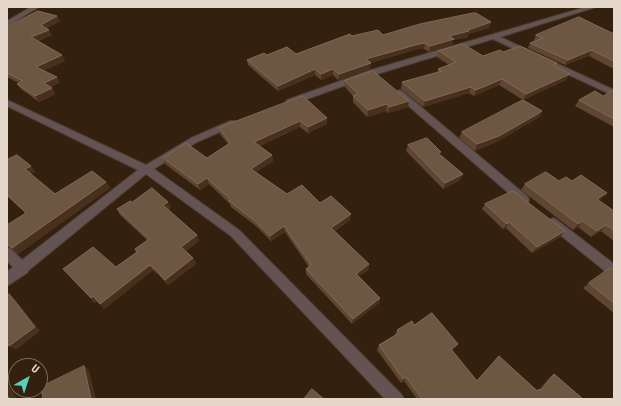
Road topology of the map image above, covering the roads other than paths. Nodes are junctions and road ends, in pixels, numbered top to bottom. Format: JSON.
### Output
{"nodes":[{"id":1,"x":36,"y":7,"type":"edge"},
{"id":2,"x":593,"y":7,"type":"edge"},
{"id":3,"x":7,"y":24,"type":"edge"},
{"id":4,"x":492,"y":36,"type":"junction"},
{"id":5,"x":374,"y":72,"type":"junction"},
{"id":6,"x":614,"y":93,"type":"edge"},
{"id":7,"x":7,"y":103,"type":"edge"},
{"id":8,"x":279,"y":106,"type":"edge"},
{"id":9,"x":243,"y":119,"type":"edge"},
{"id":10,"x":146,"y":169,"type":"junction"},
{"id":11,"x":534,"y":208,"type":"edge"},
{"id":12,"x":546,"y":217,"type":"edge"},
{"id":13,"x":7,"y":253,"type":"edge"},
{"id":14,"x":23,"y":269,"type":"junction"},
{"id":15,"x":614,"y":271,"type":"edge"},
{"id":16,"x":7,"y":280,"type":"edge"},
{"id":17,"x":396,"y":399,"type":"edge"}],
"edges":[{"from":1,"to":3,"type":"street"},
{"from":2,"to":4,"type":"street"},
{"from":4,"to":5,"type":"street"},
{"from":4,"to":6,"type":"street"},
{"from":5,"to":8,"type":"street"},
{"from":5,"to":11,"type":"street"},
{"from":7,"to":10,"type":"street"},
{"from":9,"to":10,"type":"street"},
{"from":10,"to":14,"type":"street"},
{"from":10,"to":17,"type":"street"},
{"from":12,"to":15,"type":"street"},
{"from":13,"to":14,"type":"street"},
{"from":14,"to":16,"type":"street"}]}
